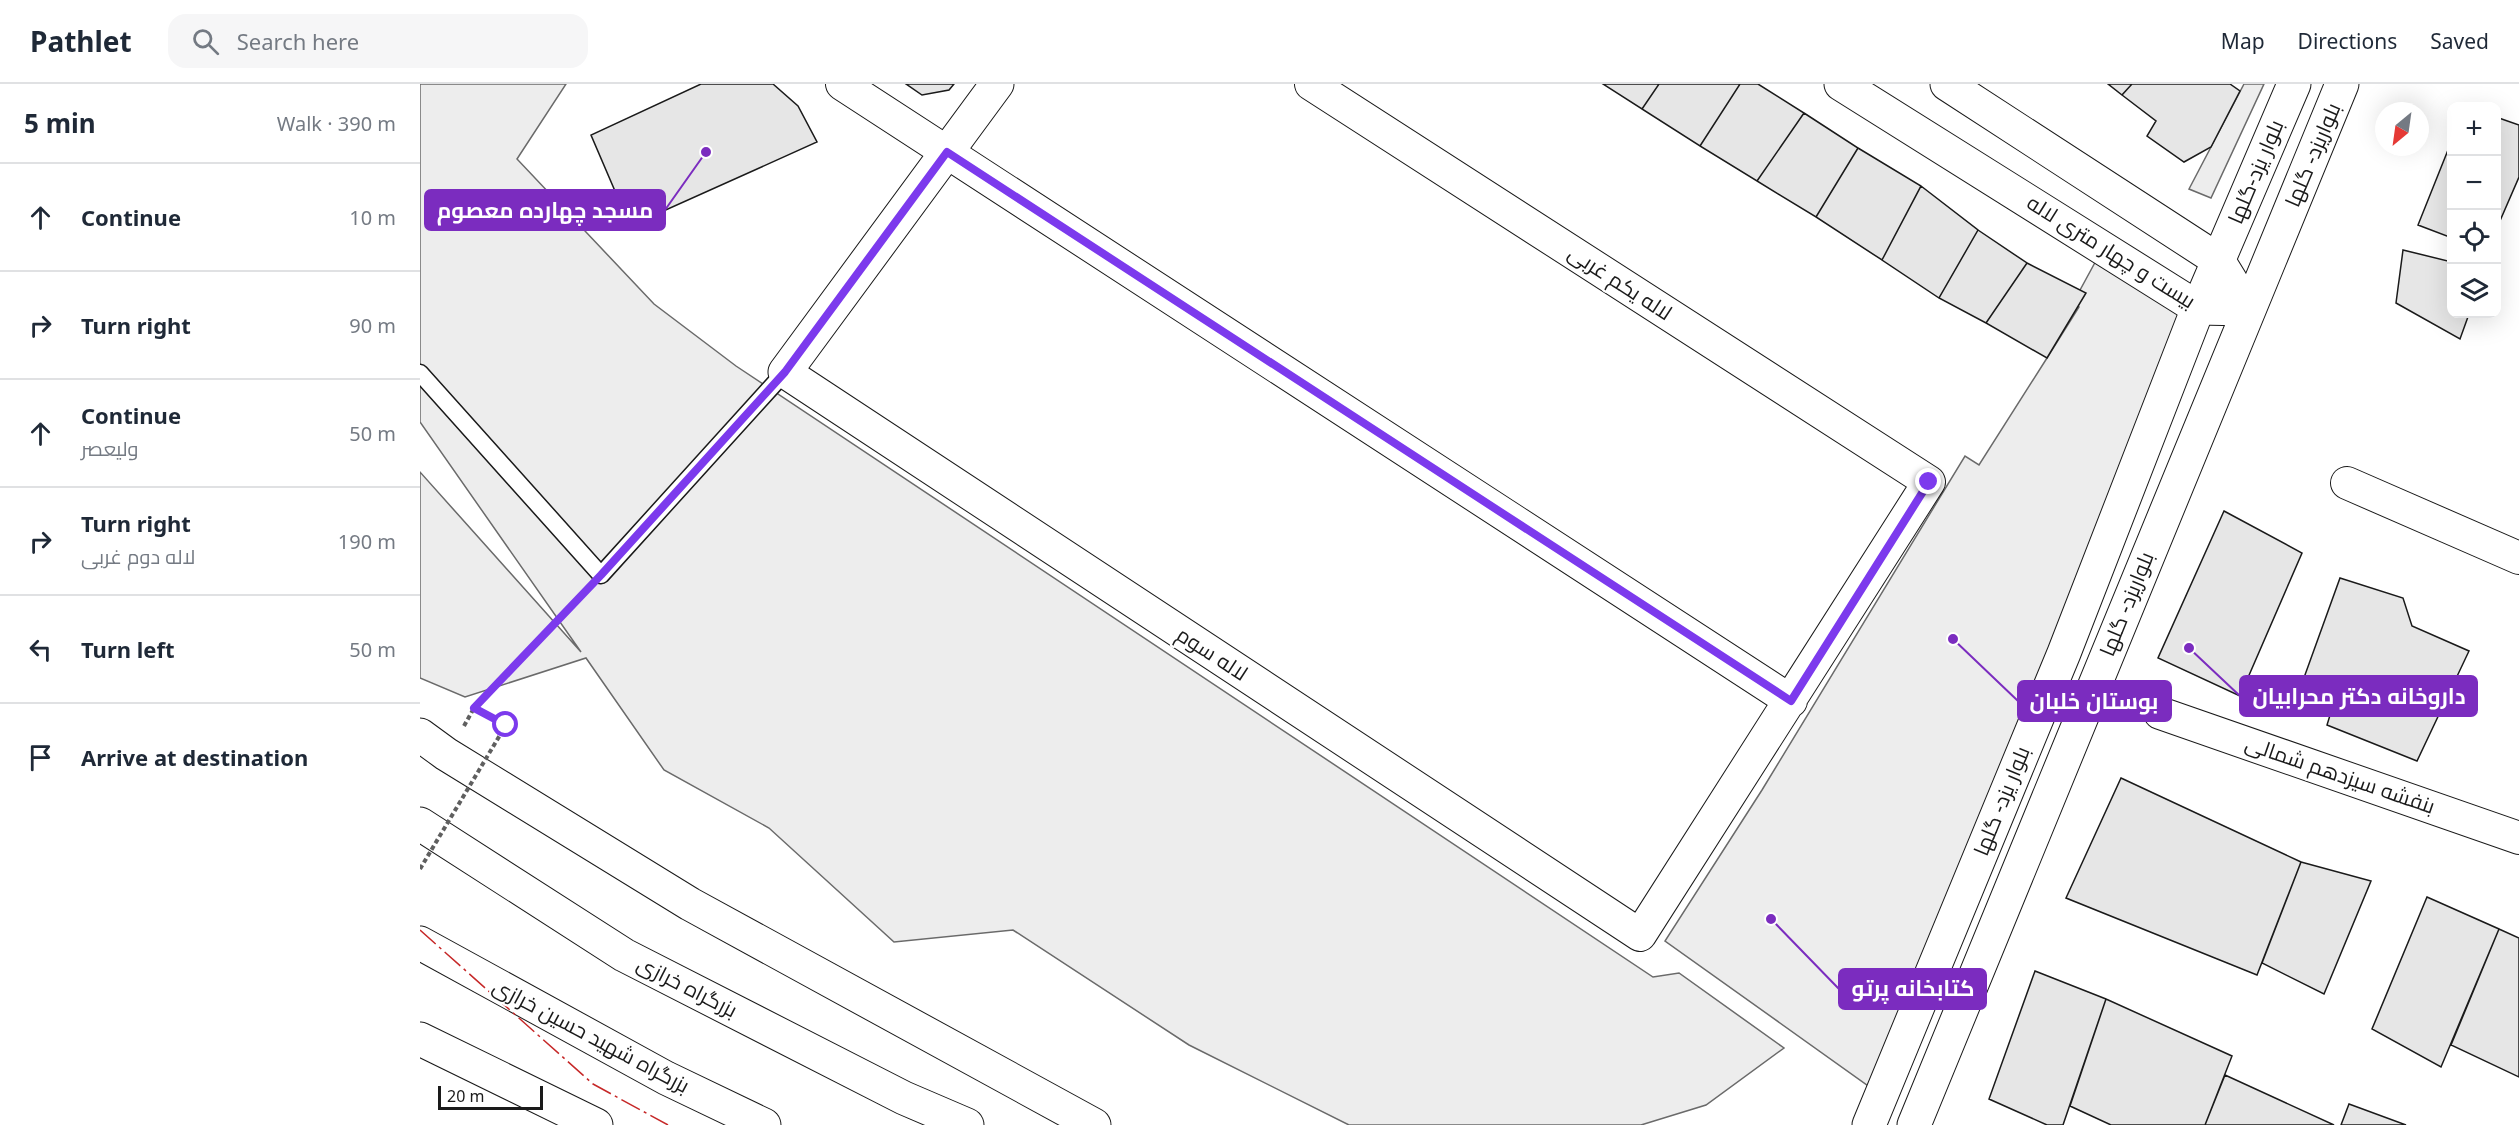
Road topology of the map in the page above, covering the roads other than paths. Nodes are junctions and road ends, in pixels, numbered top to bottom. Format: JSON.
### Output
{"nodes":[{"id":1,"x":842,"y":84,"type":"edge"},
{"id":2,"x":997,"y":84,"type":"edge"},
{"id":3,"x":1311,"y":84,"type":"edge"},
{"id":4,"x":1841,"y":84,"type":"edge"},
{"id":5,"x":1947,"y":84,"type":"edge"},
{"id":6,"x":2294,"y":84,"type":"edge"},
{"id":7,"x":2342,"y":84,"type":"edge"},
{"id":8,"x":947,"y":152,"type":"junction"},
{"id":9,"x":2218,"y":260,"type":"junction"},
{"id":10,"x":2198,"y":308,"type":"junction"},
{"id":11,"x":2248,"y":309,"type":"junction"},
{"id":12,"x":785,"y":372,"type":"junction"},
{"id":13,"x":420,"y":373,"type":"edge"},
{"id":14,"x":2347,"y":483,"type":"dead end"},
{"id":15,"x":2519,"y":558,"type":"edge"},
{"id":16,"x":1791,"y":701,"type":"junction"},
{"id":17,"x":2160,"y":713,"type":"dead end"},
{"id":18,"x":420,"y":735,"type":"edge"},
{"id":19,"x":420,"y":824,"type":"edge"},
{"id":20,"x":2519,"y":838,"type":"edge"},
{"id":21,"x":420,"y":943,"type":"edge"},
{"id":22,"x":420,"y":1039,"type":"edge"},
{"id":23,"x":597,"y":1125,"type":"edge"},
{"id":24,"x":764,"y":1125,"type":"edge"},
{"id":25,"x":967,"y":1125,"type":"edge"},
{"id":26,"x":1094,"y":1125,"type":"edge"},
{"id":27,"x":1869,"y":1125,"type":"edge"},
{"id":28,"x":1914,"y":1125,"type":"edge"}],
"edges":[{"from":1,"to":8,"type":"street"},
{"from":2,"to":8,"type":"main road"},
{"from":3,"to":16,"type":"street","name":"لاله یکم غربی"},
{"from":4,"to":10,"type":"main road","name":"بیست و چهار متری لاله"},
{"from":5,"to":9,"type":"main road"},
{"from":6,"to":9,"type":"main road","name":"بلوار یزد-گلها"},
{"from":7,"to":11,"type":"main road","name":"بلواریزد- گلها"},
{"from":8,"to":12,"type":"main road"},
{"from":8,"to":16,"type":"street"},
{"from":9,"to":10,"type":"main road","name":"بلوار یزد-گلها"},
{"from":9,"to":11,"type":"main road"},
{"from":10,"to":11,"type":"main road","name":"بیست و چهار متری لاله"},
{"from":10,"to":27,"type":"main road","name":"بلوار یزد- گلها"},
{"from":11,"to":28,"type":"main road","name":"بلواریزد- گلها"},
{"from":12,"to":13,"type":"lane"},
{"from":12,"to":16,"type":"street","name":"لاله سوم"},
{"from":14,"to":15,"type":"street"},
{"from":17,"to":20,"type":"street","name":"بنفشه سیزدهم شمالی"},
{"from":18,"to":26,"type":"main road"},
{"from":19,"to":25,"type":"main road","name":"بزرگراه خرازی"},
{"from":21,"to":24,"type":"main road","name":"بزرگراه شهید حسین خرازی"},
{"from":22,"to":23,"type":"main road"}]}
